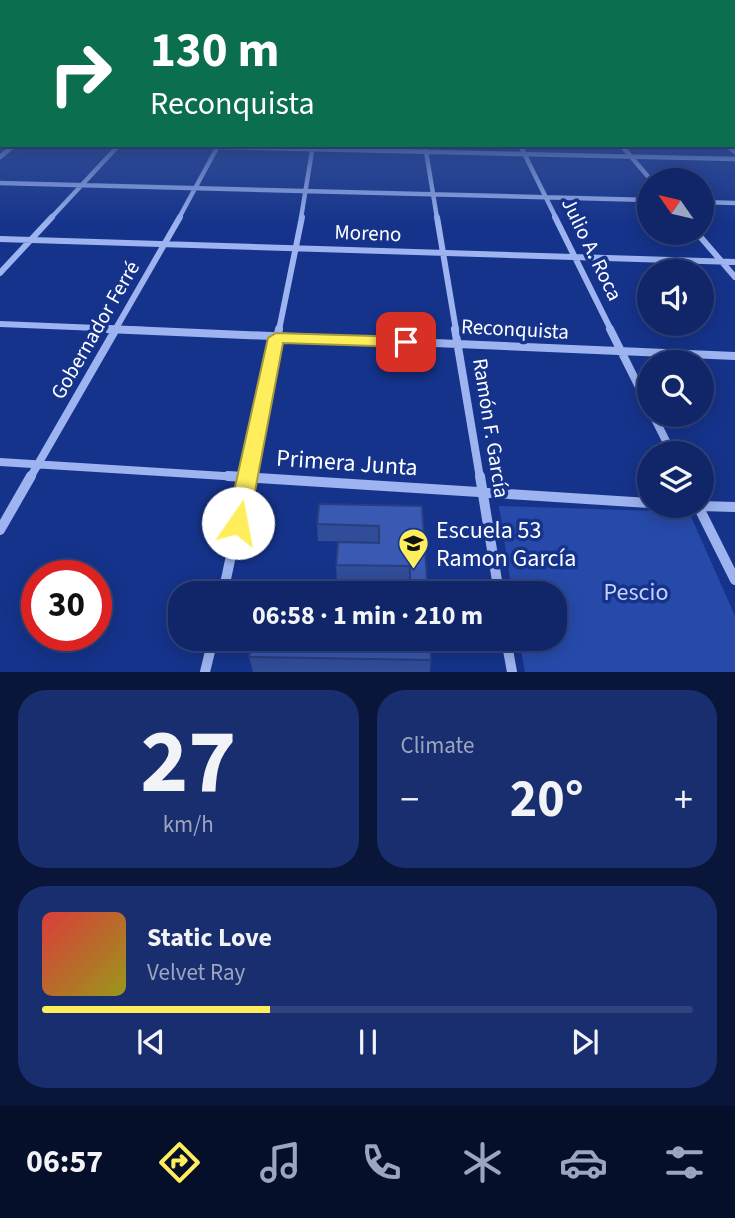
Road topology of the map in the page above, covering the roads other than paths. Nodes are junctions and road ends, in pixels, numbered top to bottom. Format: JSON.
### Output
{"nodes":[{"id":1,"x":102,"y":163,"type":"edge"},
{"id":2,"x":209,"y":163,"type":"edge"},
{"id":3,"x":310,"y":163,"type":"edge"},
{"id":4,"x":428,"y":163,"type":"edge"},
{"id":5,"x":529,"y":163,"type":"edge"},
{"id":6,"x":0,"y":183,"type":"edge"},
{"id":7,"x":81,"y":185,"type":"junction"},
{"id":8,"x":196,"y":188,"type":"junction"},
{"id":9,"x":306,"y":190,"type":"junction"},
{"id":10,"x":433,"y":194,"type":"junction"},
{"id":11,"x":545,"y":197,"type":"junction"},
{"id":12,"x":637,"y":200,"type":"edge"},
{"id":13,"x":714,"y":202,"type":"edge"},
{"id":14,"x":735,"y":203,"type":"edge"},
{"id":15,"x":0,"y":239,"type":"edge"},
{"id":16,"x":32,"y":240,"type":"junction"},
{"id":17,"x":166,"y":242,"type":"junction"},
{"id":18,"x":707,"y":245,"type":"edge"},
{"id":19,"x":297,"y":246,"type":"junction"},
{"id":20,"x":442,"y":252,"type":"junction"},
{"id":21,"x":575,"y":257,"type":"junction"},
{"id":22,"x":722,"y":262,"type":"junction"},
{"id":23,"x":735,"y":262,"type":"edge"},
{"id":24,"x":0,"y":273,"type":"edge"},
{"id":25,"x":735,"y":277,"type":"edge"},
{"id":26,"x":0,"y":324,"type":"edge"},
{"id":27,"x":116,"y":329,"type":"junction"},
{"id":28,"x":276,"y":338,"type":"junction"},
{"id":29,"x":458,"y":343,"type":"junction"},
{"id":30,"x":621,"y":351,"type":"junction"},
{"id":31,"x":735,"y":356,"type":"edge"},
{"id":32,"x":637,"y":383,"type":"edge"},
{"id":33,"x":0,"y":462,"type":"edge"},
{"id":34,"x":38,"y":464,"type":"junction"},
{"id":35,"x":248,"y":477,"type":"junction"},
{"id":36,"x":482,"y":494,"type":"junction"},
{"id":37,"x":637,"y":502,"type":"edge"},
{"id":38,"x":714,"y":507,"type":"edge"},
{"id":39,"x":735,"y":508,"type":"edge"},
{"id":40,"x":706,"y":518,"type":"edge"},
{"id":41,"x":0,"y":530,"type":"edge"},
{"id":42,"x":735,"y":580,"type":"edge"},
{"id":43,"x":226,"y":581,"type":"edge"},
{"id":44,"x":497,"y":581,"type":"edge"},
{"id":45,"x":210,"y":651,"type":"edge"},
{"id":46,"x":508,"y":651,"type":"edge"},
{"id":47,"x":205,"y":672,"type":"edge"},
{"id":48,"x":512,"y":672,"type":"edge"}],
"edges":[{"from":1,"to":7,"type":"street"},
{"from":2,"to":8,"type":"street","name":"Gobernador Ferré"},
{"from":3,"to":9,"type":"street"},
{"from":4,"to":10,"type":"street","name":"Ramón F. García"},
{"from":5,"to":11,"type":"street","name":"Julio A. Roca"},
{"from":6,"to":7,"type":"street"},
{"from":7,"to":8,"type":"street"},
{"from":7,"to":16,"type":"street"},
{"from":8,"to":9,"type":"street"},
{"from":8,"to":17,"type":"street","name":"Gobernador Ferré"},
{"from":9,"to":10,"type":"street"},
{"from":9,"to":19,"type":"street"},
{"from":10,"to":11,"type":"street"},
{"from":10,"to":20,"type":"street","name":"Ramón F. García"},
{"from":11,"to":12,"type":"street"},
{"from":11,"to":21,"type":"street","name":"Julio A. Roca"},
{"from":13,"to":14,"type":"street"},
{"from":15,"to":16,"type":"street","name":"Moreno"},
{"from":16,"to":17,"type":"street","name":"Moreno"},
{"from":16,"to":24,"type":"street"},
{"from":17,"to":19,"type":"street","name":"Moreno"},
{"from":17,"to":27,"type":"street","name":"Gobernador Ferré"},
{"from":18,"to":22,"type":"street"},
{"from":19,"to":20,"type":"street","name":"Moreno"},
{"from":19,"to":28,"type":"street"},
{"from":20,"to":21,"type":"street","name":"Moreno"},
{"from":20,"to":29,"type":"street","name":"Ramón F. García"},
{"from":21,"to":22,"type":"street","name":"Moreno"},
{"from":21,"to":30,"type":"street","name":"Julio A. Roca"},
{"from":22,"to":23,"type":"street","name":"Moreno"},
{"from":22,"to":25,"type":"street"},
{"from":26,"to":27,"type":"street","name":"Reconquista"},
{"from":27,"to":28,"type":"street","name":"Reconquista"},
{"from":27,"to":34,"type":"street","name":"Gobernador Ferré"},
{"from":28,"to":29,"type":"street","name":"Reconquista"},
{"from":28,"to":35,"type":"street"},
{"from":29,"to":30,"type":"street","name":"Reconquista"},
{"from":29,"to":36,"type":"street","name":"Ramón F. García"},
{"from":30,"to":31,"type":"street","name":"Reconquista"},
{"from":30,"to":32,"type":"street","name":"Julio A. Roca"},
{"from":33,"to":34,"type":"street","name":"Primera Junta"},
{"from":34,"to":35,"type":"street","name":"Primera Junta"},
{"from":34,"to":41,"type":"street","name":"Gobernador Ferré"},
{"from":35,"to":36,"type":"street","name":"Primera Junta"},
{"from":35,"to":43,"type":"street"},
{"from":36,"to":37,"type":"street","name":"Primera Junta"},
{"from":36,"to":44,"type":"street","name":"Ramón F. García"},
{"from":38,"to":39,"type":"street"},
{"from":40,"to":42,"type":"street"},
{"from":45,"to":47,"type":"street"},
{"from":46,"to":48,"type":"street"}]}
